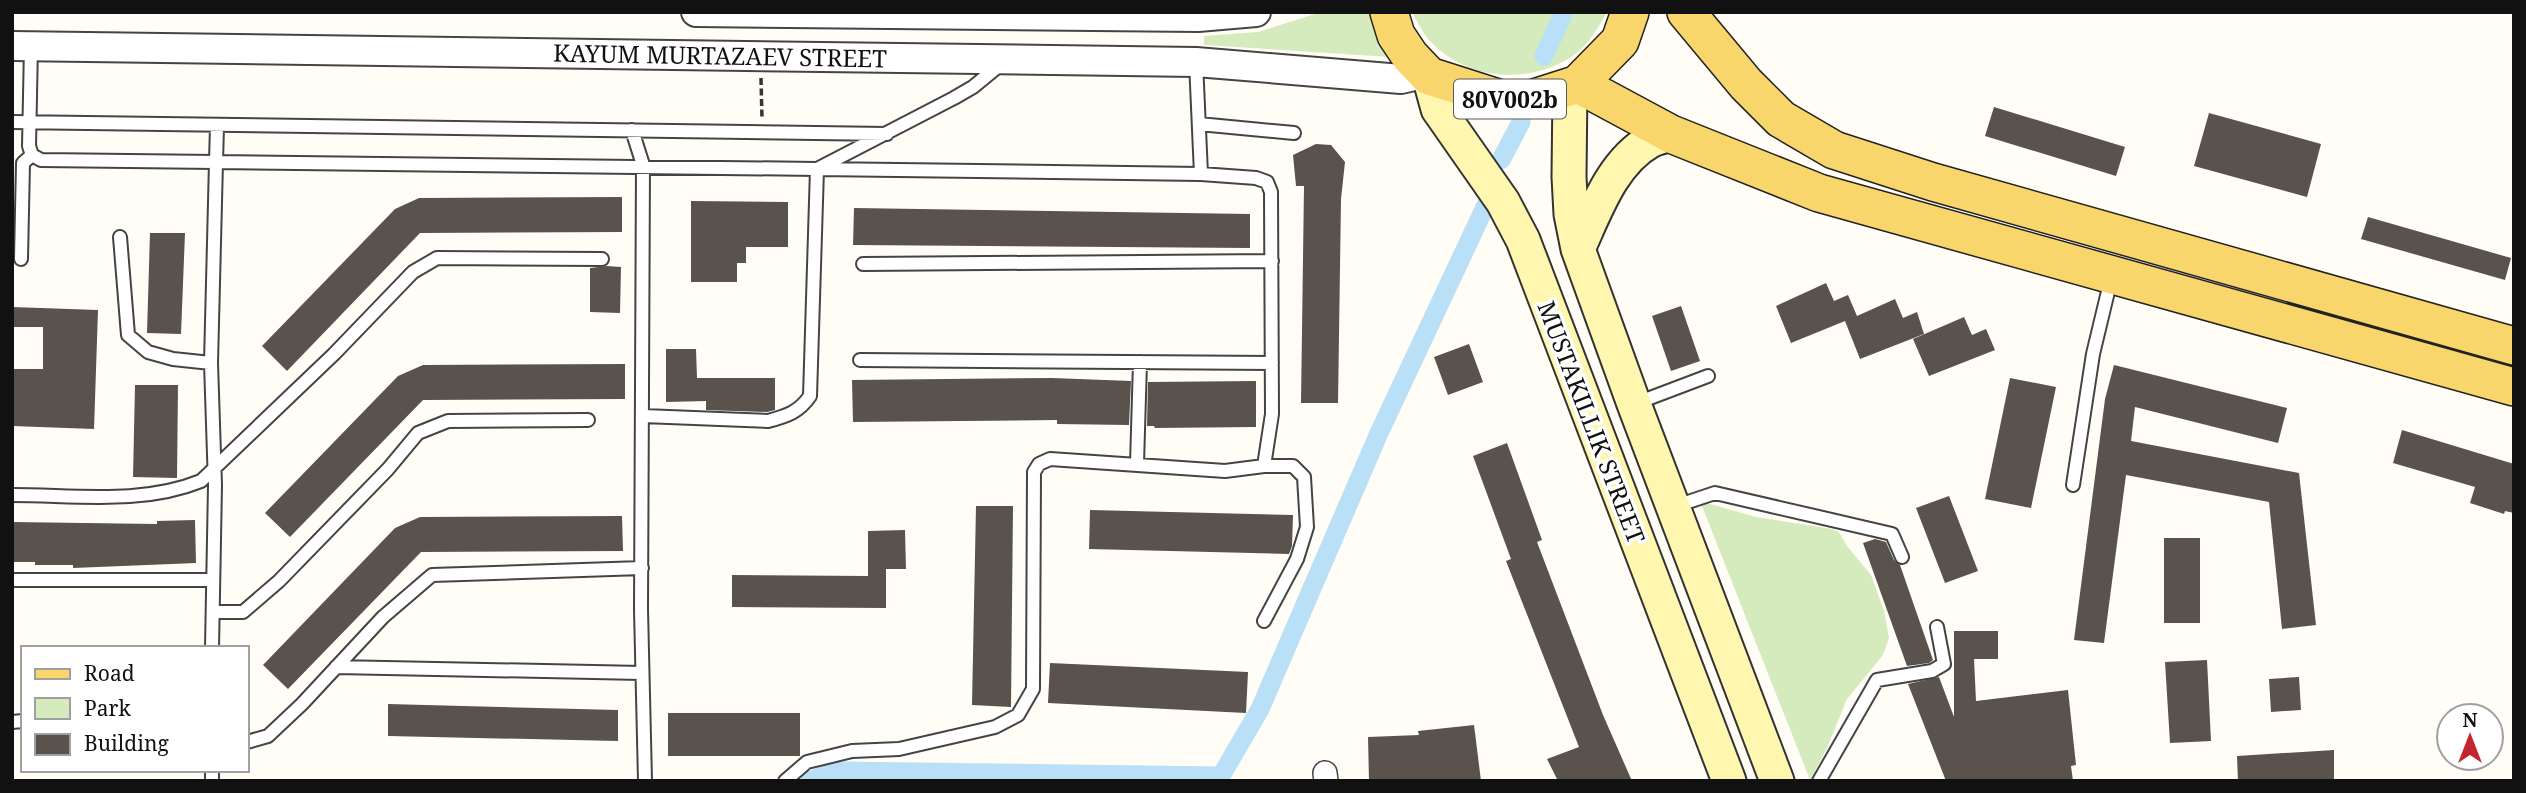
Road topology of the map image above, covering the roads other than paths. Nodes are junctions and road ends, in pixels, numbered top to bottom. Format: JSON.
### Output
{"nodes":[{"id":1,"x":696,"y":12,"type":"edge"},
{"id":2,"x":1256,"y":12,"type":"edge"},
{"id":3,"x":1389,"y":12,"type":"edge"},
{"id":4,"x":1630,"y":12,"type":"edge"},
{"id":5,"x":1686,"y":12,"type":"edge"},
{"id":6,"x":1003,"y":14,"type":"edge"},
{"id":7,"x":1198,"y":15,"type":"edge"},
{"id":8,"x":22,"y":46,"type":"edge"},
{"id":9,"x":1008,"y":59,"type":"junction"},
{"id":10,"x":1196,"y":62,"type":"junction"},
{"id":11,"x":1428,"y":75,"type":"junction"},
{"id":12,"x":1574,"y":86,"type":"junction"},
{"id":13,"x":12,"y":122,"type":"edge"},
{"id":14,"x":29,"y":122,"type":"junction"},
{"id":15,"x":1199,"y":124,"type":"junction"},
{"id":16,"x":217,"y":126,"type":"junction"},
{"id":17,"x":632,"y":130,"type":"junction"},
{"id":18,"x":1294,"y":133,"type":"dead end"},
{"id":19,"x":887,"y":134,"type":"junction"},
{"id":20,"x":1671,"y":134,"type":"junction"},
{"id":21,"x":32,"y":155,"type":"junction"},
{"id":22,"x":216,"y":162,"type":"junction"},
{"id":23,"x":643,"y":165,"type":"junction"},
{"id":24,"x":817,"y":169,"type":"junction"},
{"id":25,"x":1201,"y":174,"type":"junction"},
{"id":26,"x":2125,"y":236,"type":"junction"},
{"id":27,"x":120,"y":237,"type":"dead end"},
{"id":28,"x":1578,"y":249,"type":"junction"},
{"id":29,"x":21,"y":259,"type":"dead end"},
{"id":30,"x":602,"y":259,"type":"dead end"},
{"id":31,"x":1272,"y":261,"type":"junction"},
{"id":32,"x":863,"y":264,"type":"dead end"},
{"id":33,"x":2112,"y":274,"type":"junction"},
{"id":34,"x":2514,"y":346,"type":"edge"},
{"id":35,"x":860,"y":360,"type":"dead end"},
{"id":36,"x":1140,"y":362,"type":"junction"},
{"id":37,"x":211,"y":363,"type":"junction"},
{"id":38,"x":1272,"y":363,"type":"junction"},
{"id":39,"x":1708,"y":376,"type":"dead end"},
{"id":40,"x":2514,"y":387,"type":"edge"},
{"id":41,"x":1634,"y":404,"type":"junction"},
{"id":42,"x":643,"y":416,"type":"junction"},
{"id":43,"x":588,"y":420,"type":"dead end"},
{"id":44,"x":1138,"y":464,"type":"junction"},
{"id":45,"x":1264,"y":466,"type":"junction"},
{"id":46,"x":214,"y":467,"type":"junction"},
{"id":47,"x":2073,"y":485,"type":"dead end"},
{"id":48,"x":12,"y":495,"type":"edge"},
{"id":49,"x":1673,"y":507,"type":"junction"},
{"id":50,"x":1902,"y":557,"type":"dead end"},
{"id":51,"x":642,"y":568,"type":"junction"},
{"id":52,"x":12,"y":580,"type":"edge"},
{"id":53,"x":213,"y":580,"type":"junction"},
{"id":54,"x":213,"y":612,"type":"junction"},
{"id":55,"x":1264,"y":621,"type":"dead end"},
{"id":56,"x":1937,"y":627,"type":"dead end"},
{"id":57,"x":212,"y":646,"type":"edge"},
{"id":58,"x":336,"y":667,"type":"junction"},
{"id":59,"x":642,"y":673,"type":"junction"},
{"id":60,"x":248,"y":743,"type":"edge"},
{"id":61,"x":645,"y":781,"type":"edge"},
{"id":62,"x":785,"y":781,"type":"edge"},
{"id":63,"x":1729,"y":781,"type":"edge"},
{"id":64,"x":1777,"y":781,"type":"edge"},
{"id":65,"x":1819,"y":781,"type":"edge"}],
"edges":[{"from":1,"to":6,"type":"street","name":"KAYUM MURTAZAEV STREET"},
{"from":2,"to":7,"type":"street","name":"KAYUM MURTAZAEV STREET"},
{"from":3,"to":11,"type":"main road","name":"MUSTAKILLIK STREET","number":"80V002b"},
{"from":4,"to":12,"type":"main road","number":"80V002b"},
{"from":5,"to":26,"type":"main road"},
{"from":6,"to":7,"type":"street","name":"KAYUM MURTAZAEV STREET"},
{"from":8,"to":9,"type":"street","name":"KAYUM MURTAZAEV STREET"},
{"from":8,"to":14,"type":"lane"},
{"from":9,"to":10,"type":"street","name":"KAYUM MURTAZAEV STREET"},
{"from":9,"to":19,"type":"lane"},
{"from":10,"to":11,"type":"street","name":"KAYUM MURTAZAEV STREET"},
{"from":10,"to":15,"type":"lane"},
{"from":11,"to":12,"type":"main road","number":"80V002b"},
{"from":11,"to":63,"type":"main road","name":"MUSTAKILLIK STREET","number":"80V002b"},
{"from":12,"to":20,"type":"main road"},
{"from":12,"to":28,"type":"main road","name":"MUSTAKILLIK STREET","number":"80V002b"},
{"from":13,"to":14,"type":"lane"},
{"from":14,"to":16,"type":"lane"},
{"from":14,"to":21,"type":"lane"},
{"from":15,"to":18,"type":"lane"},
{"from":15,"to":25,"type":"lane"},
{"from":16,"to":17,"type":"lane"},
{"from":16,"to":22,"type":"lane"},
{"from":17,"to":19,"type":"lane"},
{"from":17,"to":23,"type":"lane"},
{"from":19,"to":24,"type":"lane"},
{"from":20,"to":28,"type":"main road"},
{"from":20,"to":33,"type":"main road"},
{"from":21,"to":22,"type":"lane"},
{"from":21,"to":29,"type":"lane"},
{"from":22,"to":23,"type":"lane"},
{"from":22,"to":37,"type":"lane"},
{"from":23,"to":24,"type":"lane"},
{"from":23,"to":42,"type":"lane"},
{"from":24,"to":25,"type":"lane"},
{"from":24,"to":42,"type":"lane"},
{"from":25,"to":31,"type":"lane"},
{"from":26,"to":33,"type":"main road"},
{"from":26,"to":34,"type":"main road"},
{"from":27,"to":37,"type":"lane"},
{"from":28,"to":41,"type":"main road","name":"MUSTAKILLIK STREET","number":"80V002b"},
{"from":30,"to":46,"type":"lane"},
{"from":31,"to":32,"type":"lane"},
{"from":31,"to":38,"type":"lane"},
{"from":33,"to":40,"type":"main road"},
{"from":33,"to":47,"type":"lane"},
{"from":35,"to":36,"type":"lane"},
{"from":36,"to":38,"type":"lane"},
{"from":36,"to":44,"type":"lane"},
{"from":37,"to":46,"type":"lane"},
{"from":38,"to":45,"type":"lane"},
{"from":39,"to":41,"type":"lane"},
{"from":41,"to":49,"type":"main road","name":"MUSTAKILLIK STREET","number":"80V002b"},
{"from":42,"to":51,"type":"lane"},
{"from":43,"to":54,"type":"lane"},
{"from":44,"to":45,"type":"lane"},
{"from":44,"to":62,"type":"lane"},
{"from":45,"to":55,"type":"lane"},
{"from":46,"to":48,"type":"lane"},
{"from":46,"to":53,"type":"lane"},
{"from":49,"to":50,"type":"lane"},
{"from":49,"to":64,"type":"main road","name":"MUSTAKILLIK STREET","number":"80V002b"},
{"from":51,"to":58,"type":"lane"},
{"from":51,"to":59,"type":"lane"},
{"from":52,"to":53,"type":"lane"},
{"from":53,"to":54,"type":"lane"},
{"from":54,"to":57,"type":"lane"},
{"from":56,"to":65,"type":"lane"},
{"from":58,"to":59,"type":"lane"},
{"from":58,"to":60,"type":"lane"},
{"from":59,"to":61,"type":"lane"}]}
